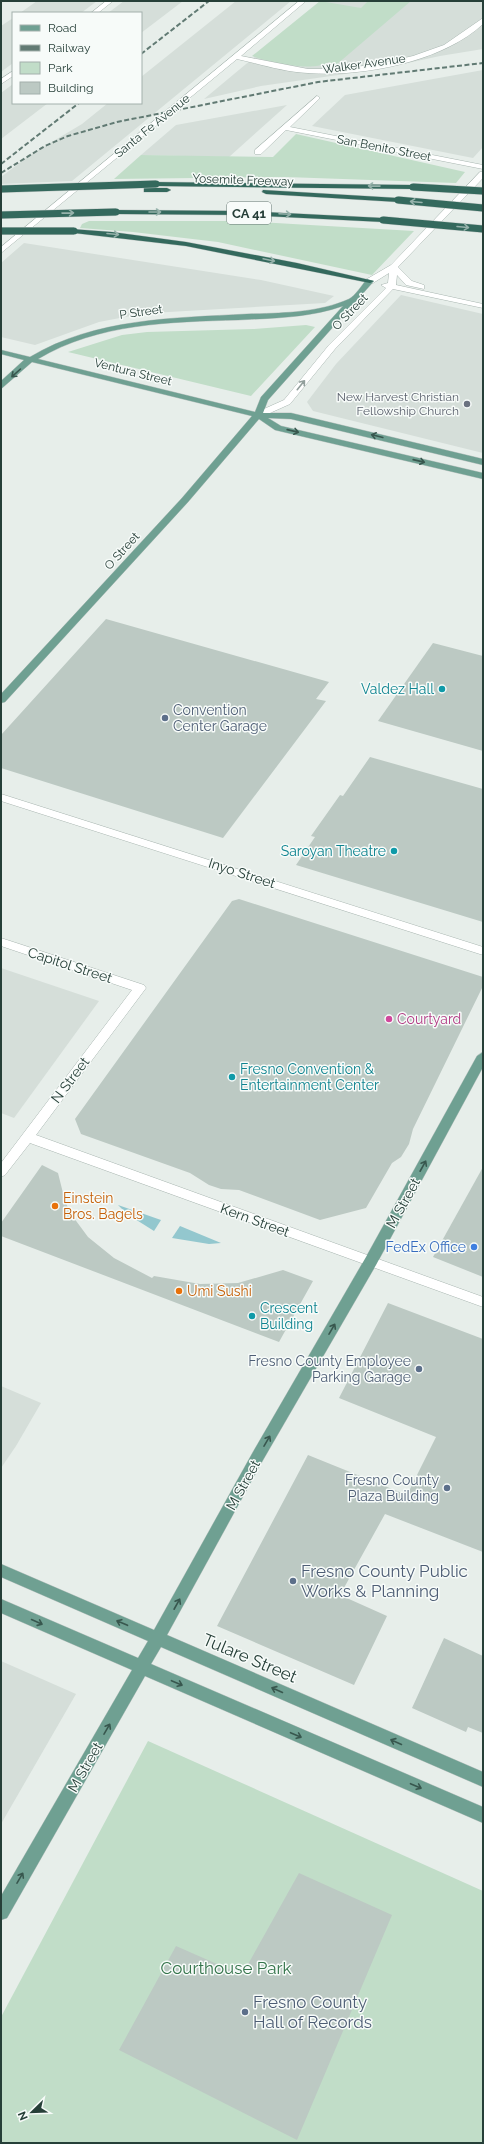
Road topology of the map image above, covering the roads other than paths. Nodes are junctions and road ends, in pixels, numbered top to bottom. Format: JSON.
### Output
{"nodes":[{"id":1,"x":110,"y":1,"type":"edge"},
{"id":2,"x":303,"y":1,"type":"edge"},
{"id":3,"x":95,"y":12,"type":"edge"},
{"id":4,"x":483,"y":20,"type":"edge"},
{"id":5,"x":236,"y":57,"type":"junction"},
{"id":6,"x":12,"y":74,"type":"edge"},
{"id":7,"x":1,"y":82,"type":"edge"},
{"id":8,"x":317,"y":98,"type":"dead end"},
{"id":9,"x":285,"y":128,"type":"junction"},
{"id":10,"x":258,"y":152,"type":"dead end"},
{"id":11,"x":483,"y":167,"type":"edge"},
{"id":12,"x":483,"y":174,"type":"edge"},
{"id":13,"x":1,"y":189,"type":"edge"},
{"id":14,"x":483,"y":191,"type":"edge"},
{"id":15,"x":1,"y":194,"type":"edge"},
{"id":16,"x":483,"y":208,"type":"edge"},
{"id":17,"x":1,"y":215,"type":"edge"},
{"id":18,"x":483,"y":229,"type":"edge"},
{"id":19,"x":1,"y":231,"type":"edge"},
{"id":20,"x":1,"y":251,"type":"edge"},
{"id":21,"x":394,"y":267,"type":"junction"},
{"id":22,"x":370,"y":281,"type":"junction"},
{"id":23,"x":392,"y":286,"type":"junction"},
{"id":24,"x":436,"y":295,"type":"junction"},
{"id":25,"x":353,"y":300,"type":"junction"},
{"id":26,"x":483,"y":306,"type":"edge"},
{"id":27,"x":300,"y":315,"type":"junction"},
{"id":28,"x":325,"y":321,"type":"junction"},
{"id":29,"x":1,"y":352,"type":"edge"},
{"id":30,"x":31,"y":359,"type":"junction"},
{"id":31,"x":1,"y":386,"type":"edge"},
{"id":32,"x":258,"y":415,"type":"junction"},
{"id":33,"x":483,"y":462,"type":"edge"},
{"id":34,"x":483,"y":476,"type":"edge"},
{"id":35,"x":1,"y":700,"type":"edge"},
{"id":36,"x":1,"y":797,"type":"edge"},
{"id":37,"x":1,"y":942,"type":"edge"},
{"id":38,"x":483,"y":951,"type":"edge"},
{"id":39,"x":140,"y":988,"type":"joint"},
{"id":40,"x":483,"y":1056,"type":"edge"},
{"id":41,"x":27,"y":1137,"type":"junction"},
{"id":42,"x":1,"y":1172,"type":"edge"},
{"id":43,"x":371,"y":1261,"type":"junction"},
{"id":44,"x":483,"y":1302,"type":"edge"},
{"id":45,"x":1,"y":1570,"type":"edge"},
{"id":46,"x":1,"y":1606,"type":"edge"},
{"id":47,"x":158,"y":1638,"type":"junction"},
{"id":48,"x":141,"y":1668,"type":"junction"},
{"id":49,"x":483,"y":1780,"type":"edge"},
{"id":50,"x":483,"y":1815,"type":"edge"},
{"id":51,"x":1,"y":1912,"type":"edge"}],
"edges":[{"from":1,"to":3,"type":"street"},
{"from":2,"to":5,"type":"street","name":"Santa Fe Avenue"},
{"from":4,"to":5,"type":"street","name":"Walker Avenue"},
{"from":5,"to":20,"type":"street","name":"Santa Fe Avenue"},
{"from":6,"to":7,"type":"street"},
{"from":8,"to":9,"type":"street"},
{"from":9,"to":10,"type":"street"},
{"from":9,"to":11,"type":"street","name":"San Benito Street"},
{"from":12,"to":21,"type":"street","name":"O Street"},
{"from":14,"to":13,"type":"highway","one_way":true,"bridge":true},
{"from":16,"to":15,"type":"highway","name":"Yosemite Freeway","number":"CA 41","one_way":true,"bridge":true},
{"from":17,"to":18,"type":"highway","number":"CA 41","one_way":true,"bridge":true},
{"from":19,"to":22,"type":"highway","one_way":true,"bridge":true},
{"from":21,"to":22,"type":"street","name":"O Street"},
{"from":21,"to":23,"type":"street"},
{"from":21,"to":24,"type":"street"},
{"from":22,"to":23,"type":"street"},
{"from":22,"to":25,"type":"main road","name":"O Street"},
{"from":23,"to":24,"type":"street"},
{"from":32,"to":23,"type":"street","name":"O Street","one_way":true},
{"from":24,"to":26,"type":"street"},
{"from":25,"to":27,"type":"main road","name":"P Street"},
{"from":25,"to":28,"type":"main road","name":"O Street"},
{"from":27,"to":28,"type":"main road","name":"P Street"},
{"from":27,"to":30,"type":"main road","name":"P Street"},
{"from":28,"to":32,"type":"main road","name":"O Street"},
{"from":29,"to":30,"type":"main road","name":"Ventura Street"},
{"from":30,"to":31,"type":"main road","name":"P Street","one_way":true},
{"from":30,"to":32,"type":"main road","name":"Ventura Street"},
{"from":33,"to":32,"type":"main road","name":"Ventura Street","one_way":true},
{"from":32,"to":34,"type":"main road","name":"Ventura Street","one_way":true},
{"from":32,"to":35,"type":"main road","name":"O Street"},
{"from":36,"to":38,"type":"street","name":"Inyo Street"},
{"from":37,"to":39,"type":"street","name":"Capitol Street"},
{"from":39,"to":41,"type":"street","name":"N Street"},
{"from":43,"to":40,"type":"main road","name":"M Street","one_way":true},
{"from":41,"to":42,"type":"street","name":"N Street"},
{"from":41,"to":43,"type":"street","name":"Kern Street"},
{"from":43,"to":44,"type":"street","name":"Kern Street"},
{"from":47,"to":43,"type":"main road","name":"M Street","one_way":true},
{"from":47,"to":45,"type":"main road","name":"Tulare Street","one_way":true},
{"from":46,"to":48,"type":"main road","one_way":true},
{"from":47,"to":48,"type":"main road","name":"M Street"},
{"from":49,"to":47,"type":"main road","name":"Tulare Street","one_way":true},
{"from":48,"to":50,"type":"main road","one_way":true},
{"from":51,"to":48,"type":"main road","name":"M Street","one_way":true}]}
